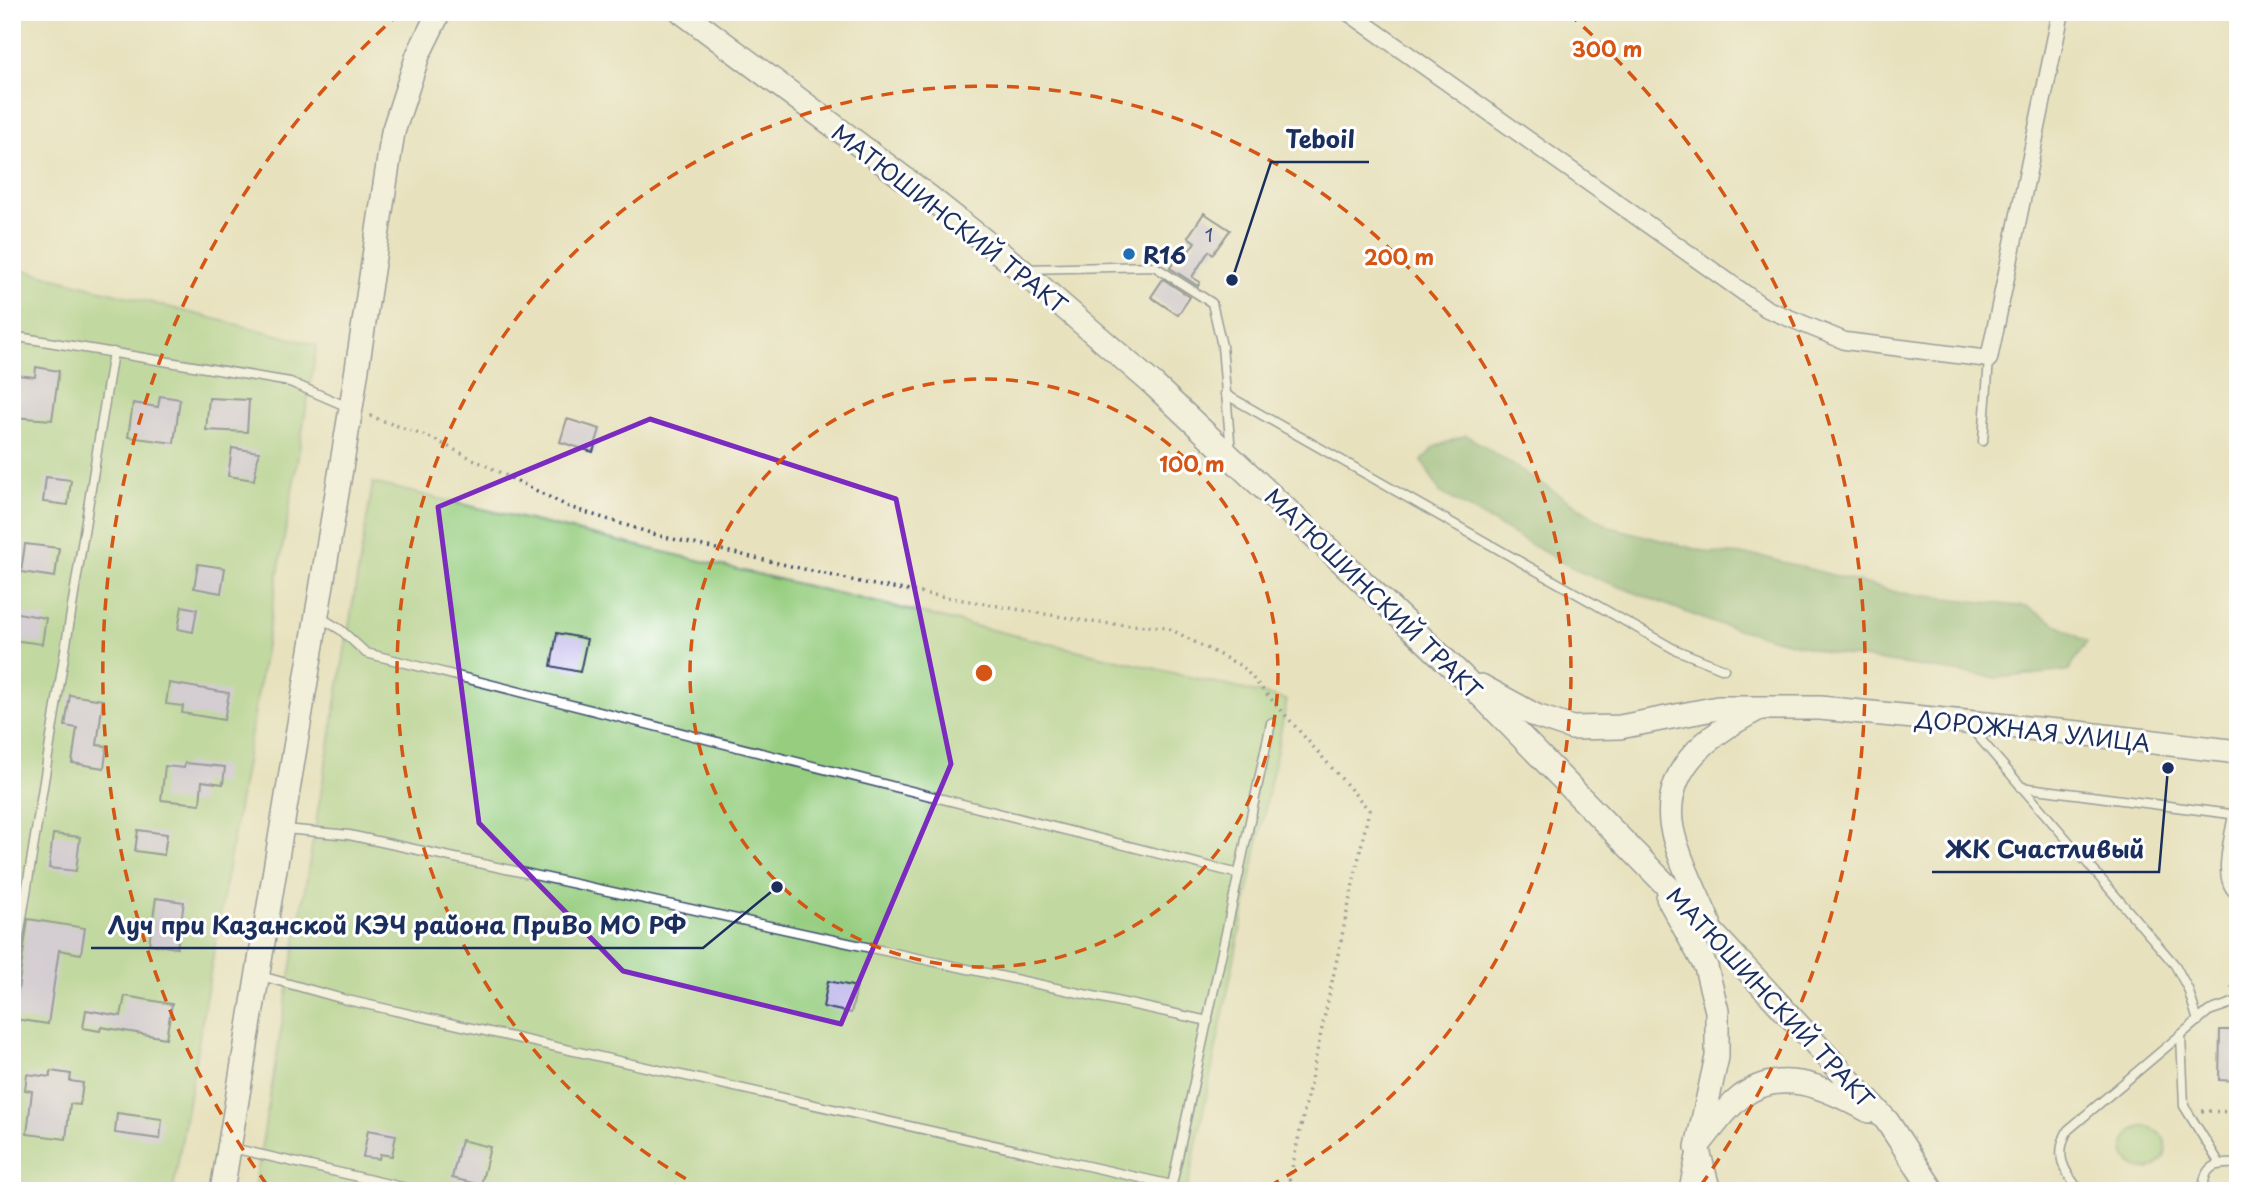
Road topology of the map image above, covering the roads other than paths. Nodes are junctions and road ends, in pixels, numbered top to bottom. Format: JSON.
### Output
{"nodes":[{"id":1,"x":439,"y":12,"type":"edge"},
{"id":2,"x":682,"y":12,"type":"edge"},
{"id":3,"x":1348,"y":12,"type":"edge"},
{"id":4,"x":2060,"y":12,"type":"edge"},
{"id":5,"x":1020,"y":269,"type":"junction"},
{"id":6,"x":12,"y":336,"type":"edge"},
{"id":7,"x":113,"y":352,"type":"junction"},
{"id":8,"x":1989,"y":359,"type":"junction"},
{"id":9,"x":1225,"y":394,"type":"junction"},
{"id":10,"x":351,"y":408,"type":"junction"},
{"id":11,"x":1983,"y":441,"type":"dead end"},
{"id":12,"x":1232,"y":458,"type":"junction"},
{"id":13,"x":317,"y":615,"type":"junction"},
{"id":14,"x":1724,"y":670,"type":"dead end"},
{"id":15,"x":1462,"y":676,"type":"junction"},
{"id":16,"x":1758,"y":709,"type":"junction"},
{"id":17,"x":1271,"y":723,"type":"dead end"},
{"id":18,"x":1967,"y":723,"type":"junction"},
{"id":19,"x":2238,"y":752,"type":"edge"},
{"id":20,"x":2021,"y":787,"type":"junction"},
{"id":21,"x":2235,"y":815,"type":"edge"},
{"id":22,"x":282,"y":828,"type":"junction"},
{"id":23,"x":1239,"y":874,"type":"junction"},
{"id":24,"x":1655,"y":874,"type":"junction"},
{"id":25,"x":2238,"y":896,"type":"edge"},
{"id":26,"x":1713,"y":933,"type":"junction"},
{"id":27,"x":258,"y":975,"type":"junction"},
{"id":28,"x":12,"y":980,"type":"edge"},
{"id":29,"x":2234,"y":1001,"type":"edge"},
{"id":30,"x":1208,"y":1021,"type":"junction"},
{"id":31,"x":2198,"y":1021,"type":"junction"},
{"id":32,"x":2181,"y":1035,"type":"junction"},
{"id":33,"x":1887,"y":1121,"type":"junction"},
{"id":34,"x":1697,"y":1147,"type":"junction"},
{"id":35,"x":230,"y":1148,"type":"junction"},
{"id":36,"x":2220,"y":1164,"type":"junction"},
{"id":37,"x":2238,"y":1164,"type":"edge"},
{"id":38,"x":222,"y":1191,"type":"edge"},
{"id":39,"x":419,"y":1191,"type":"edge"},
{"id":40,"x":1687,"y":1191,"type":"edge"},
{"id":41,"x":1709,"y":1191,"type":"edge"},
{"id":42,"x":1933,"y":1191,"type":"edge"},
{"id":43,"x":2080,"y":1191,"type":"edge"},
{"id":44,"x":2203,"y":1191,"type":"edge"}],
"edges":[{"from":1,"to":10,"type":"street"},
{"from":2,"to":5,"type":"street","name":"МАТЮШИНСКИЙ ТРАКТ"},
{"from":3,"to":8,"type":"street"},
{"from":4,"to":8,"type":"street"},
{"from":5,"to":9,"type":"lane"},
{"from":5,"to":12,"type":"street","name":"МАТЮШИНСКИЙ ТРАКТ"},
{"from":6,"to":7,"type":"lane"},
{"from":7,"to":10,"type":"lane"},
{"from":7,"to":28,"type":"lane"},
{"from":8,"to":11,"type":"lane"},
{"from":9,"to":12,"type":"lane"},
{"from":9,"to":14,"type":"lane"},
{"from":10,"to":13,"type":"street"},
{"from":12,"to":15,"type":"street","name":"МАТЮШИНСКИЙ ТРАКТ"},
{"from":13,"to":22,"type":"street"},
{"from":13,"to":23,"type":"lane"},
{"from":15,"to":16,"type":"street","name":"ДОРОЖНАЯ УЛИЦА"},
{"from":15,"to":24,"type":"street","name":"МАТЮШИНСКИЙ ТРАКТ"},
{"from":16,"to":18,"type":"street","name":"ДОРОЖНАЯ УЛИЦА"},
{"from":16,"to":26,"type":"street"},
{"from":17,"to":23,"type":"lane"},
{"from":18,"to":19,"type":"street","name":"ДОРОЖНАЯ УЛИЦА"},
{"from":18,"to":20,"type":"lane"},
{"from":20,"to":21,"type":"lane"},
{"from":20,"to":31,"type":"lane"},
{"from":21,"to":25,"type":"lane"},
{"from":22,"to":27,"type":"street"},
{"from":22,"to":30,"type":"lane"},
{"from":23,"to":30,"type":"lane"},
{"from":24,"to":26,"type":"street","name":"МАТЮШИНСКИЙ ТРАКТ"},
{"from":24,"to":34,"type":"street"},
{"from":26,"to":33,"type":"street","name":"МАТЮШИНСКИЙ ТРАКТ"},
{"from":27,"to":30,"type":"lane"},
{"from":27,"to":35,"type":"street"},
{"from":29,"to":31,"type":"lane"},
{"from":31,"to":32,"type":"lane"},
{"from":32,"to":36,"type":"lane"},
{"from":32,"to":43,"type":"lane"},
{"from":33,"to":34,"type":"street"},
{"from":33,"to":42,"type":"street","name":"МАТЮШИНСКИЙ ТРАКТ"},
{"from":34,"to":40,"type":"street"},
{"from":34,"to":41,"type":"street"},
{"from":35,"to":38,"type":"street"},
{"from":35,"to":39,"type":"lane"},
{"from":36,"to":37,"type":"lane"},
{"from":36,"to":44,"type":"lane"}]}
